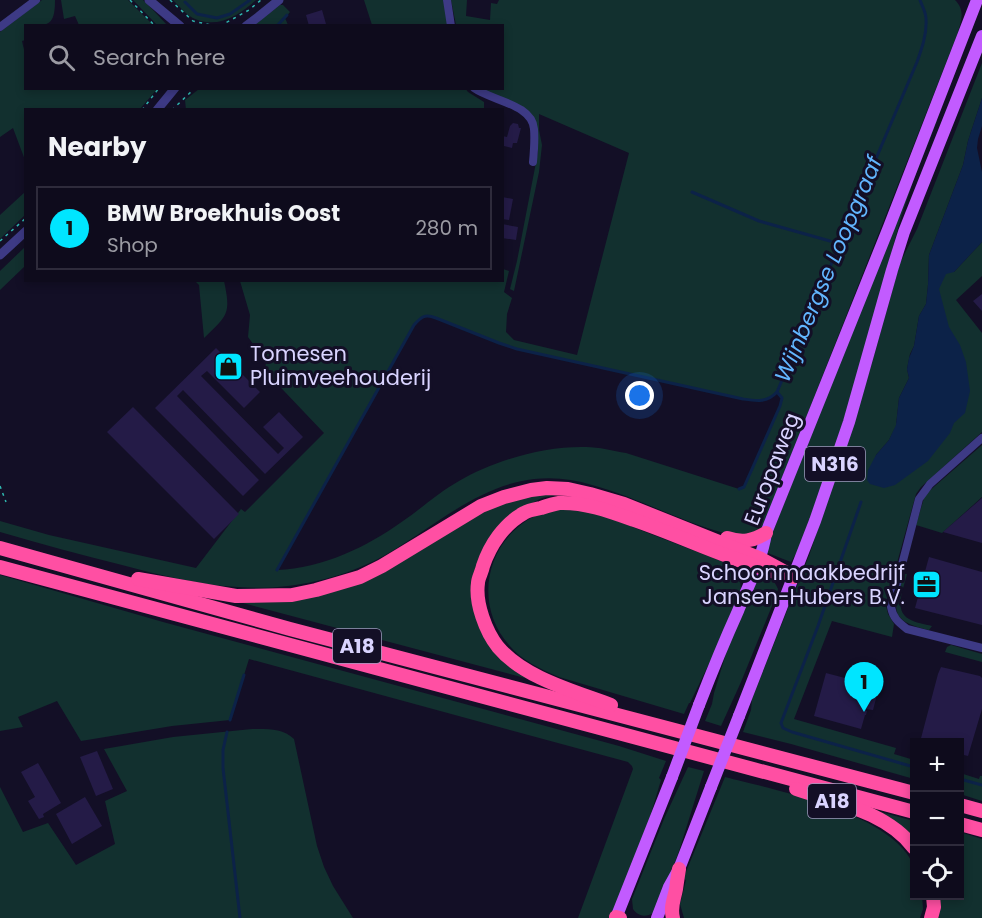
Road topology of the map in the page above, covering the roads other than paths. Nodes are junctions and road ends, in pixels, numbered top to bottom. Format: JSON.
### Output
{"nodes":[{"id":1,"x":36,"y":0,"type":"edge"},
{"id":2,"x":149,"y":0,"type":"edge"},
{"id":3,"x":279,"y":0,"type":"edge"},
{"id":4,"x":447,"y":0,"type":"edge"},
{"id":5,"x":976,"y":0,"type":"edge"},
{"id":6,"x":168,"y":24,"type":"edge"},
{"id":7,"x":178,"y":24,"type":"edge"},
{"id":8,"x":249,"y":24,"type":"edge"},
{"id":9,"x":451,"y":24,"type":"edge"},
{"id":10,"x":0,"y":27,"type":"edge"},
{"id":11,"x":982,"y":36,"type":"edge"},
{"id":12,"x":173,"y":90,"type":"edge"},
{"id":13,"x":478,"y":90,"type":"edge"},
{"id":14,"x":159,"y":108,"type":"edge"},
{"id":15,"x":533,"y":162,"type":"dead end"},
{"id":16,"x":24,"y":233,"type":"edge"},
{"id":17,"x":0,"y":255,"type":"edge"},
{"id":18,"x":982,"y":438,"type":"edge"},
{"id":19,"x":693,"y":531,"type":"junction"},
{"id":20,"x":766,"y":533,"type":"junction"},
{"id":21,"x":0,"y":548,"type":"edge"},
{"id":22,"x":40,"y":560,"type":"junction"},
{"id":23,"x":758,"y":562,"type":"junction"},
{"id":24,"x":0,"y":567,"type":"edge"},
{"id":25,"x":795,"y":577,"type":"junction"},
{"id":26,"x":982,"y":648,"type":"edge"},
{"id":27,"x":674,"y":729,"type":"junction"},
{"id":28,"x":742,"y":766,"type":"junction"},
{"id":29,"x":911,"y":792,"type":"edge"},
{"id":30,"x":964,"y":806,"type":"edge"},
{"id":31,"x":910,"y":811,"type":"edge"},
{"id":32,"x":982,"y":811,"type":"edge"},
{"id":33,"x":964,"y":825,"type":"edge"},
{"id":34,"x":982,"y":830,"type":"edge"},
{"id":35,"x":913,"y":846,"type":"edge"},
{"id":36,"x":679,"y":869,"type":"junction"},
{"id":37,"x":933,"y":900,"type":"edge"},
{"id":38,"x":617,"y":918,"type":"edge"},
{"id":39,"x":657,"y":918,"type":"edge"},
{"id":40,"x":673,"y":918,"type":"edge"},
{"id":41,"x":931,"y":918,"type":"edge"}],
"edges":[{"from":1,"to":10,"type":"street"},
{"from":2,"to":6,"type":"street"},
{"from":2,"to":7,"type":"street"},
{"from":3,"to":8,"type":"street"},
{"from":4,"to":9,"type":"street"},
{"from":5,"to":20,"type":"main road","name":"Europaweg","number":"N316"},
{"from":11,"to":25,"type":"main road","number":"N316"},
{"from":12,"to":14,"type":"street"},
{"from":13,"to":15,"type":"street"},
{"from":16,"to":17,"type":"street"},
{"from":18,"to":26,"type":"street"},
{"from":19,"to":20,"type":"highway","number":"A18"},
{"from":19,"to":22,"type":"highway","number":"A18"},
{"from":19,"to":23,"type":"highway","number":"A18"},
{"from":20,"to":23,"type":"main road","name":"Europaweg","number":"N316"},
{"from":21,"to":22,"type":"highway","number":"A18"},
{"from":22,"to":27,"type":"highway","number":"A18"},
{"from":23,"to":25,"type":"highway","number":"A18"},
{"from":23,"to":27,"type":"highway","number":"A18"},
{"from":23,"to":38,"type":"main road","name":"Europaweg","number":"N316","bridge":true},
{"from":24,"to":28,"type":"highway","number":"A18"},
{"from":25,"to":36,"type":"main road","number":"N316","bridge":true},
{"from":27,"to":29,"type":"highway","number":"A18"},
{"from":28,"to":31,"type":"highway","number":"A18"},
{"from":28,"to":35,"type":"highway","number":"A18"},
{"from":30,"to":32,"type":"highway"},
{"from":33,"to":34,"type":"highway"},
{"from":36,"to":39,"type":"main road","number":"N316"},
{"from":36,"to":40,"type":"highway"},
{"from":37,"to":41,"type":"highway"}]}
